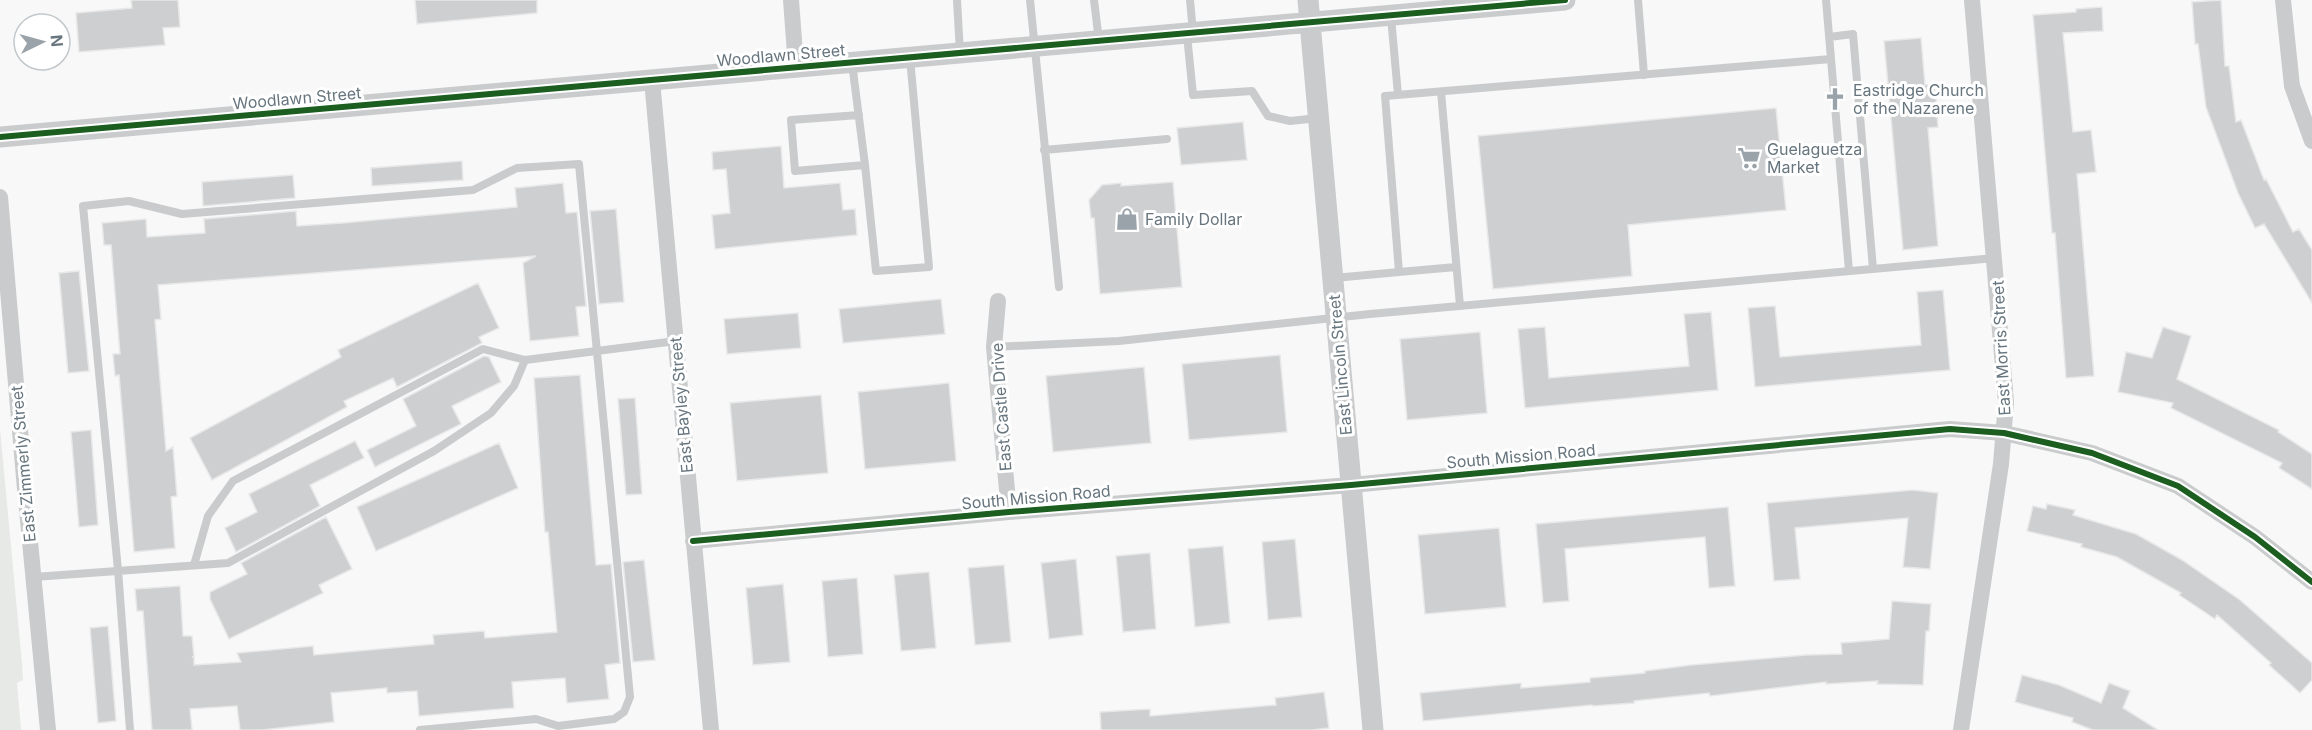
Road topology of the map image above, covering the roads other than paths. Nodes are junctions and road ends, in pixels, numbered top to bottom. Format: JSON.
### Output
{"nodes":[{"id":1,"x":791,"y":0,"type":"edge"},
{"id":2,"x":957,"y":0,"type":"edge"},
{"id":3,"x":1030,"y":0,"type":"edge"},
{"id":4,"x":1094,"y":0,"type":"edge"},
{"id":5,"x":1190,"y":0,"type":"edge"},
{"id":6,"x":1308,"y":0,"type":"edge"},
{"id":7,"x":1564,"y":0,"type":"edge"},
{"id":8,"x":1638,"y":0,"type":"edge"},
{"id":9,"x":1826,"y":0,"type":"edge"},
{"id":10,"x":1972,"y":0,"type":"edge"},
{"id":11,"x":2283,"y":0,"type":"edge"},
{"id":12,"x":1449,"y":5,"type":"edge"},
{"id":13,"x":1391,"y":16,"type":"junction"},
{"id":14,"x":1310,"y":24,"type":"junction"},
{"id":15,"x":1190,"y":34,"type":"junction"},
{"id":16,"x":1829,"y":37,"type":"junction"},
{"id":17,"x":1099,"y":42,"type":"junction"},
{"id":18,"x":1034,"y":45,"type":"junction"},
{"id":19,"x":960,"y":54,"type":"junction"},
{"id":20,"x":910,"y":58,"type":"junction"},
{"id":21,"x":1831,"y":59,"type":"junction"},
{"id":22,"x":852,"y":62,"type":"junction"},
{"id":23,"x":796,"y":67,"type":"junction"},
{"id":24,"x":1644,"y":75,"type":"junction"},
{"id":25,"x":652,"y":80,"type":"junction"},
{"id":26,"x":1441,"y":92,"type":"junction"},
{"id":27,"x":1398,"y":95,"type":"junction"},
{"id":28,"x":859,"y":115,"type":"junction"},
{"id":29,"x":1318,"y":118,"type":"junction"},
{"id":30,"x":0,"y":138,"type":"edge"},
{"id":31,"x":1167,"y":139,"type":"dead end"},
{"id":32,"x":2312,"y":141,"type":"edge"},
{"id":33,"x":1044,"y":150,"type":"junction"},
{"id":34,"x":865,"y":165,"type":"junction"},
{"id":35,"x":0,"y":197,"type":"edge"},
{"id":36,"x":1996,"y":258,"type":"junction"},
{"id":37,"x":1456,"y":267,"type":"junction"},
{"id":38,"x":1873,"y":269,"type":"junction"},
{"id":39,"x":1849,"y":271,"type":"junction"},
{"id":40,"x":1399,"y":272,"type":"junction"},
{"id":41,"x":1333,"y":278,"type":"junction"},
{"id":42,"x":1059,"y":287,"type":"dead end"},
{"id":43,"x":998,"y":301,"type":"dead end"},
{"id":44,"x":1460,"y":306,"type":"junction"},
{"id":45,"x":1336,"y":317,"type":"junction"},
{"id":46,"x":676,"y":341,"type":"junction"},
{"id":47,"x":994,"y":347,"type":"junction"},
{"id":48,"x":597,"y":350,"type":"junction"},
{"id":49,"x":525,"y":360,"type":"junction"},
{"id":50,"x":2004,"y":433,"type":"junction"},
{"id":51,"x":1351,"y":485,"type":"junction"},
{"id":52,"x":1009,"y":512,"type":"junction"},
{"id":53,"x":693,"y":541,"type":"junction"},
{"id":54,"x":194,"y":565,"type":"junction"},
{"id":55,"x":118,"y":570,"type":"junction"},
{"id":56,"x":34,"y":577,"type":"junction"},
{"id":57,"x":2312,"y":582,"type":"edge"},
{"id":58,"x":48,"y":730,"type":"edge"},
{"id":59,"x":130,"y":730,"type":"edge"},
{"id":60,"x":420,"y":730,"type":"edge"},
{"id":61,"x":711,"y":730,"type":"edge"},
{"id":62,"x":1373,"y":730,"type":"edge"},
{"id":63,"x":1961,"y":730,"type":"edge"}],
"edges":[{"from":1,"to":23,"type":"street"},
{"from":2,"to":19,"type":"lane"},
{"from":3,"to":18,"type":"lane"},
{"from":4,"to":17,"type":"lane"},
{"from":5,"to":15,"type":"lane"},
{"from":6,"to":14,"type":"street","name":"East Lincoln Street"},
{"from":7,"to":12,"type":"street","name":"Woodlawn Street"},
{"from":8,"to":24,"type":"lane"},
{"from":9,"to":16,"type":"lane"},
{"from":10,"to":36,"type":"street","name":"East Morris Street"},
{"from":11,"to":32,"type":"street"},
{"from":12,"to":13,"type":"street","name":"Woodlawn Street"},
{"from":13,"to":14,"type":"street","name":"Woodlawn Street"},
{"from":13,"to":27,"type":"lane"},
{"from":14,"to":15,"type":"street","name":"Woodlawn Street"},
{"from":14,"to":29,"type":"street","name":"East Lincoln Street"},
{"from":15,"to":17,"type":"street","name":"Woodlawn Street"},
{"from":15,"to":29,"type":"lane"},
{"from":16,"to":21,"type":"lane"},
{"from":16,"to":38,"type":"lane"},
{"from":17,"to":18,"type":"street","name":"Woodlawn Street"},
{"from":18,"to":19,"type":"street","name":"Woodlawn Street"},
{"from":18,"to":33,"type":"lane"},
{"from":19,"to":20,"type":"street","name":"Woodlawn Street"},
{"from":20,"to":22,"type":"street","name":"Woodlawn Street"},
{"from":20,"to":34,"type":"lane"},
{"from":21,"to":24,"type":"lane"},
{"from":21,"to":39,"type":"lane"},
{"from":22,"to":23,"type":"street","name":"Woodlawn Street"},
{"from":22,"to":28,"type":"lane"},
{"from":23,"to":25,"type":"street","name":"Woodlawn Street"},
{"from":24,"to":26,"type":"lane"},
{"from":25,"to":30,"type":"street","name":"Woodlawn Street"},
{"from":25,"to":46,"type":"street","name":"East Bayley Street"},
{"from":26,"to":27,"type":"lane"},
{"from":26,"to":37,"type":"lane"},
{"from":27,"to":40,"type":"lane"},
{"from":28,"to":34,"type":"lane"},
{"from":28,"to":34,"type":"lane"},
{"from":29,"to":41,"type":"street","name":"East Lincoln Street"},
{"from":31,"to":33,"type":"lane"},
{"from":33,"to":42,"type":"lane"},
{"from":35,"to":56,"type":"street","name":"East Zimmerly Street"},
{"from":36,"to":38,"type":"lane"},
{"from":36,"to":50,"type":"street","name":"East Morris Street"},
{"from":37,"to":40,"type":"lane"},
{"from":37,"to":44,"type":"lane"},
{"from":38,"to":39,"type":"lane"},
{"from":39,"to":44,"type":"lane"},
{"from":40,"to":41,"type":"lane"},
{"from":41,"to":45,"type":"street","name":"East Lincoln Street"},
{"from":43,"to":47,"type":"street","name":"East Castle Drive"},
{"from":44,"to":45,"type":"lane"},
{"from":45,"to":47,"type":"lane"},
{"from":45,"to":51,"type":"street","name":"East Lincoln Street"},
{"from":46,"to":48,"type":"lane"},
{"from":46,"to":53,"type":"street","name":"East Bayley Street"},
{"from":47,"to":52,"type":"street","name":"East Castle Drive"},
{"from":48,"to":49,"type":"lane"},
{"from":48,"to":55,"type":"lane"},
{"from":48,"to":60,"type":"lane"},
{"from":49,"to":54,"type":"lane"},
{"from":49,"to":54,"type":"lane"},
{"from":50,"to":51,"type":"street","name":"South Mission Road"},
{"from":50,"to":57,"type":"street","name":"South Mission Road"},
{"from":50,"to":63,"type":"street","name":"East Morris Street"},
{"from":51,"to":52,"type":"street","name":"South Mission Road"},
{"from":51,"to":62,"type":"street","name":"East Lincoln Street"},
{"from":52,"to":53,"type":"street","name":"South Mission Road"},
{"from":53,"to":61,"type":"street","name":"East Bayley Street"},
{"from":54,"to":55,"type":"lane"},
{"from":55,"to":56,"type":"lane"},
{"from":55,"to":59,"type":"lane"},
{"from":56,"to":58,"type":"street","name":"East Zimmerly Street"}]}
